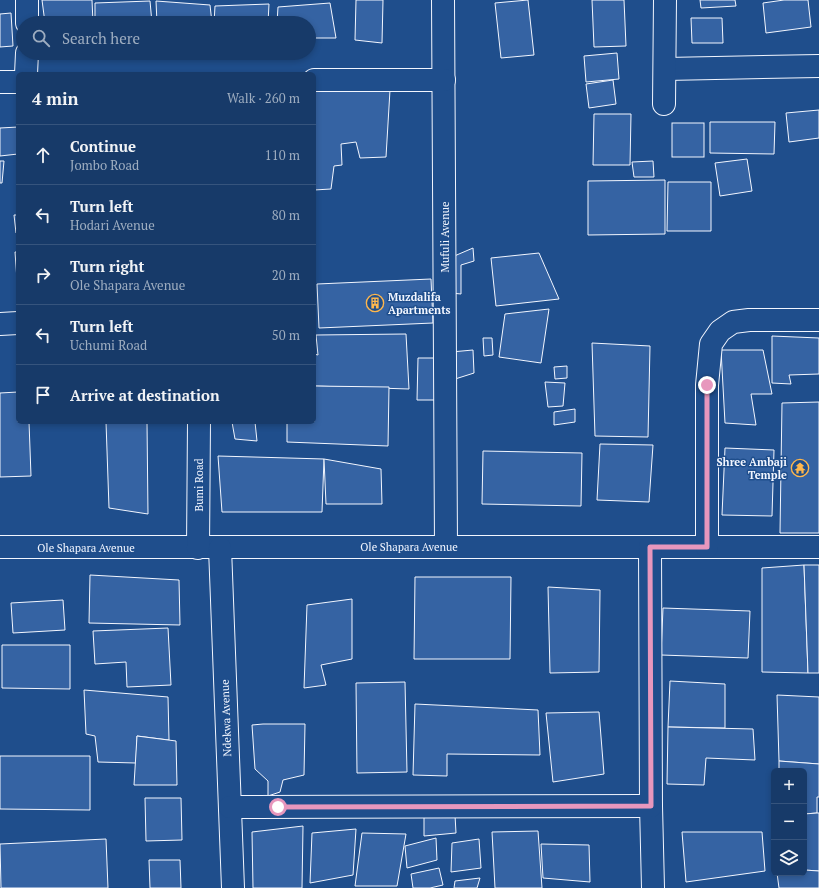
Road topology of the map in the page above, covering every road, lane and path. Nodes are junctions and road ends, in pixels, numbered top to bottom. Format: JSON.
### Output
{"nodes":[{"id":1,"x":27,"y":0,"type":"edge"},
{"id":2,"x":443,"y":0,"type":"edge"},
{"id":3,"x":665,"y":0,"type":"edge"},
{"id":4,"x":27,"y":16,"type":"edge"},
{"id":5,"x":27,"y":60,"type":"edge"},
{"id":6,"x":819,"y":66,"type":"edge"},
{"id":7,"x":666,"y":69,"type":"junction"},
{"id":8,"x":26,"y":72,"type":"edge"},
{"id":9,"x":316,"y":80,"type":"edge"},
{"id":10,"x":444,"y":80,"type":"junction"},
{"id":11,"x":0,"y":82,"type":"edge"},
{"id":12,"x":16,"y":82,"type":"edge"},
{"id":13,"x":664,"y":104,"type":"dead end"},
{"id":14,"x":819,"y":320,"type":"edge"},
{"id":15,"x":16,"y":323,"type":"edge"},
{"id":16,"x":0,"y":324,"type":"edge"},
{"id":17,"x":199,"y":424,"type":"edge"},
{"id":18,"x":446,"y":546,"type":"junction"},
{"id":19,"x":0,"y":547,"type":"edge"},
{"id":20,"x":650,"y":547,"type":"junction"},
{"id":21,"x":707,"y":547,"type":"junction"},
{"id":22,"x":819,"y":547,"type":"edge"},
{"id":23,"x":198,"y":548,"type":"junction"},
{"id":24,"x":220,"y":548,"type":"junction"},
{"id":25,"x":651,"y":806,"type":"junction"},
{"id":26,"x":230,"y":807,"type":"junction"},
{"id":27,"x":234,"y":888,"type":"edge"},
{"id":28,"x":653,"y":888,"type":"edge"}],
"edges":[{"from":1,"to":4,"type":"street"},
{"from":2,"to":10,"type":"street","name":"Mufuli Avenue"},
{"from":3,"to":7,"type":"street"},
{"from":5,"to":8,"type":"street"},
{"from":6,"to":7,"type":"street"},
{"from":7,"to":13,"type":"street"},
{"from":9,"to":10,"type":"street"},
{"from":10,"to":18,"type":"street","name":"Mufuli Avenue"},
{"from":11,"to":12,"type":"street"},
{"from":14,"to":21,"type":"street"},
{"from":15,"to":16,"type":"street"},
{"from":17,"to":23,"type":"street","name":"Bumi Road"},
{"from":18,"to":20,"type":"street","name":"Ole Shapara Avenue"},
{"from":18,"to":24,"type":"street","name":"Ole Shapara Avenue"},
{"from":19,"to":23,"type":"street","name":"Ole Shapara Avenue"},
{"from":20,"to":21,"type":"street","name":"Ole Shapara Avenue"},
{"from":20,"to":25,"type":"street"},
{"from":21,"to":22,"type":"street","name":"Ole Shapara Avenue"},
{"from":23,"to":24,"type":"street","name":"Ole Shapara Avenue"},
{"from":24,"to":26,"type":"street","name":"Ndekwa Avenue"},
{"from":25,"to":26,"type":"street"},
{"from":25,"to":28,"type":"street"},
{"from":26,"to":27,"type":"street","name":"Ndekwa Avenue"}]}
